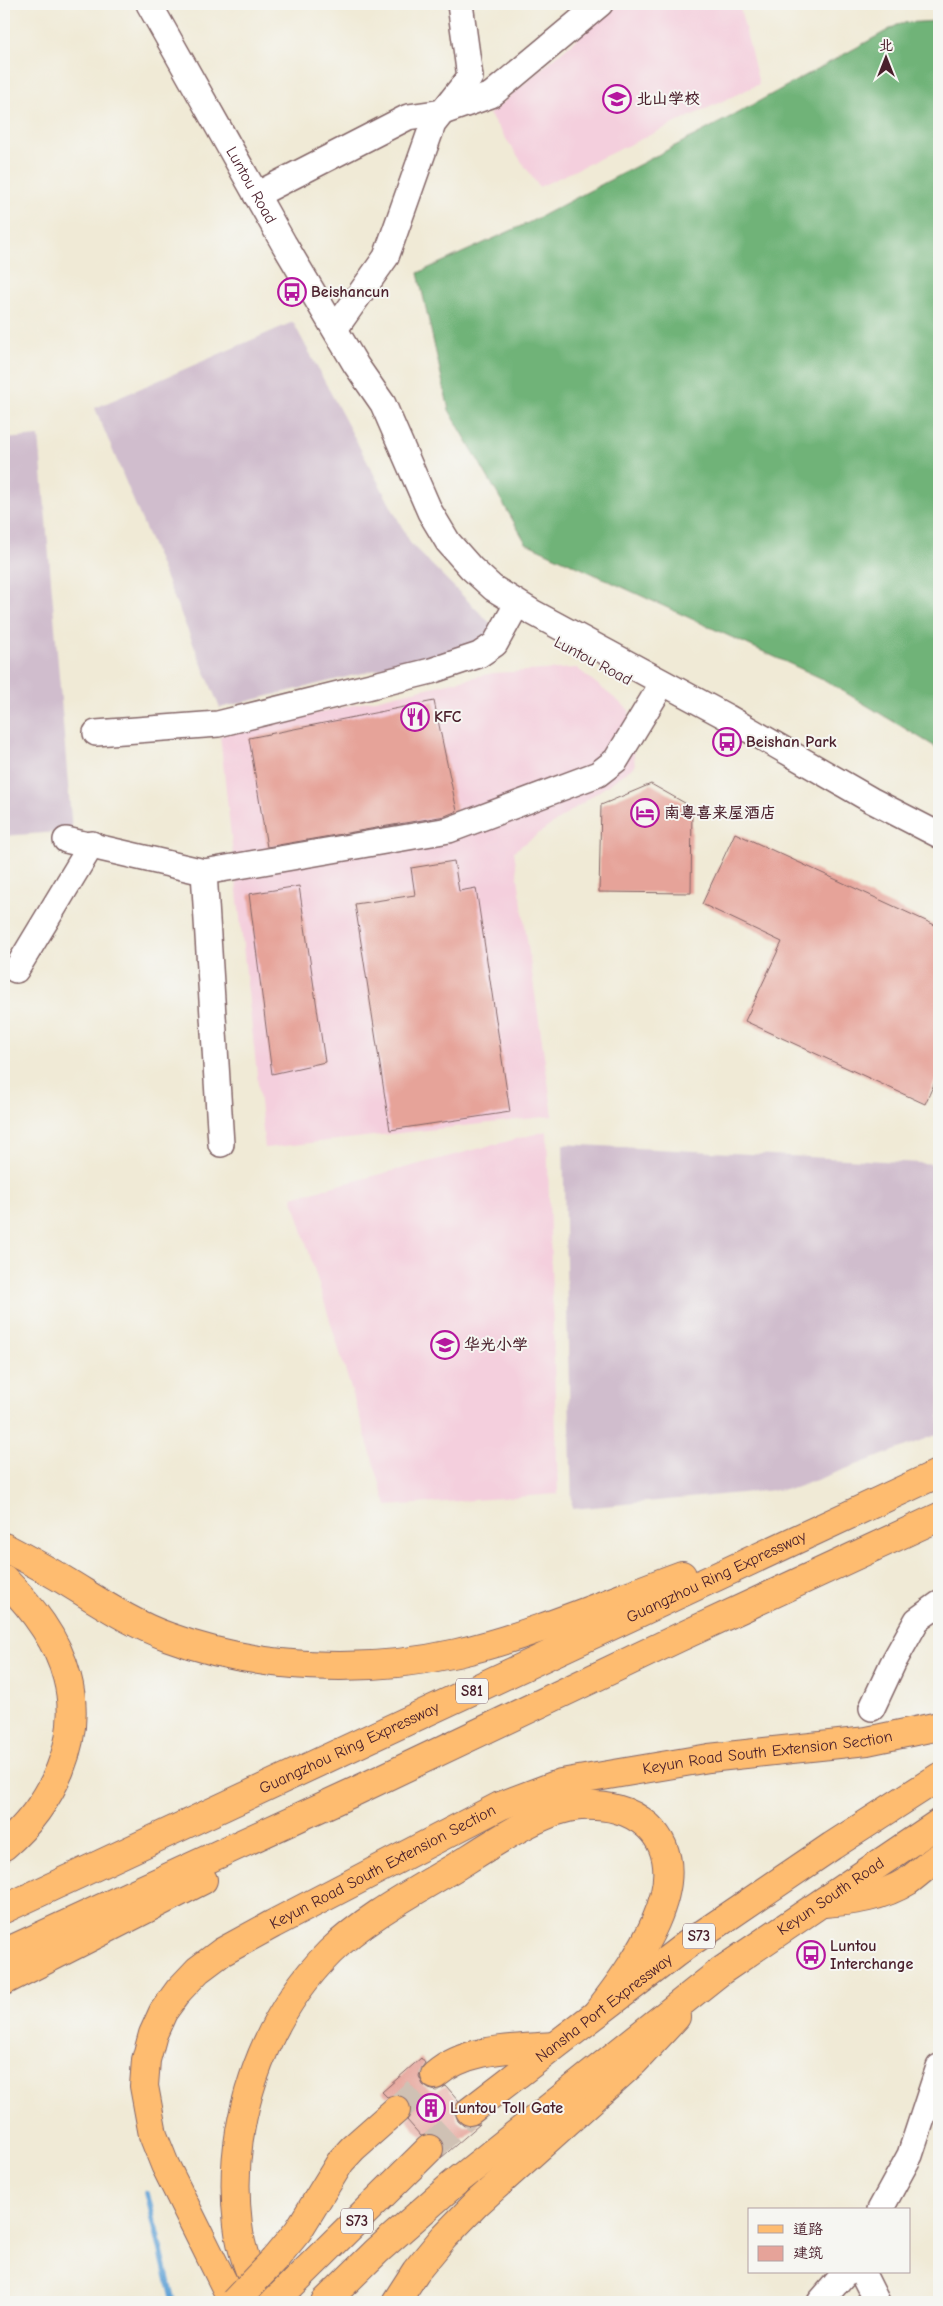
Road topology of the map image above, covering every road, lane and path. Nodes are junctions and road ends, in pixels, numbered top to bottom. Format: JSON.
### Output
{"nodes":[{"id":1,"x":149,"y":4,"type":"edge"},
{"id":2,"x":460,"y":4,"type":"edge"},
{"id":3,"x":600,"y":4,"type":"edge"},
{"id":4,"x":443,"y":112,"type":"junction"},
{"id":5,"x":256,"y":195,"type":"junction"},
{"id":6,"x":334,"y":329,"type":"junction"},
{"id":7,"x":356,"y":365,"type":"junction"},
{"id":8,"x":510,"y":615,"type":"junction"},
{"id":9,"x":656,"y":694,"type":"junction"},
{"id":10,"x":96,"y":733,"type":"dead end"},
{"id":11,"x":939,"y":835,"type":"edge"},
{"id":12,"x":66,"y":840,"type":"dead end"},
{"id":13,"x":92,"y":844,"type":"junction"},
{"id":14,"x":939,"y":851,"type":"edge"},
{"id":15,"x":204,"y":872,"type":"junction"},
{"id":16,"x":16,"y":970,"type":"dead end"},
{"id":17,"x":221,"y":1144,"type":"dead end"},
{"id":18,"x":939,"y":1473,"type":"edge"},
{"id":19,"x":870,"y":1504,"type":"junction"},
{"id":20,"x":939,"y":1517,"type":"edge"},
{"id":21,"x":4,"y":1546,"type":"edge"},
{"id":22,"x":4,"y":1578,"type":"edge"},
{"id":23,"x":939,"y":1604,"type":"edge"},
{"id":24,"x":678,"y":1638,"type":"junction"},
{"id":25,"x":872,"y":1708,"type":"dead end"},
{"id":26,"x":939,"y":1726,"type":"edge"},
{"id":27,"x":939,"y":1777,"type":"edge"},
{"id":28,"x":939,"y":1822,"type":"edge"},
{"id":29,"x":4,"y":1846,"type":"edge"},
{"id":30,"x":939,"y":1857,"type":"edge"},
{"id":31,"x":818,"y":1904,"type":"junction"},
{"id":32,"x":4,"y":1909,"type":"edge"},
{"id":33,"x":4,"y":1953,"type":"edge"},
{"id":34,"x":721,"y":1971,"type":"junction"},
{"id":35,"x":4,"y":1981,"type":"edge"},
{"id":36,"x":597,"y":2013,"type":"junction"},
{"id":37,"x":554,"y":2046,"type":"junction"},
{"id":38,"x":939,"y":2068,"type":"edge"},
{"id":39,"x":435,"y":2075,"type":"tunnel mouth"},
{"id":40,"x":396,"y":2110,"type":"tunnel mouth"},
{"id":41,"x":470,"y":2111,"type":"tunnel mouth"},
{"id":42,"x":429,"y":2149,"type":"tunnel mouth"},
{"id":43,"x":881,"y":2208,"type":"edge"},
{"id":44,"x":844,"y":2274,"type":"edge"},
{"id":45,"x":863,"y":2274,"type":"edge"},
{"id":46,"x":274,"y":2299,"type":"edge"},
{"id":47,"x":233,"y":2302,"type":"edge"},
{"id":48,"x":325,"y":2302,"type":"edge"},
{"id":49,"x":396,"y":2302,"type":"edge"},
{"id":50,"x":820,"y":2302,"type":"edge"},
{"id":51,"x":877,"y":2302,"type":"edge"}],
"edges":[{"from":1,"to":5,"type":"street","name":"Luntou Road"},
{"from":2,"to":4,"type":"street"},
{"from":3,"to":4,"type":"street"},
{"from":4,"to":5,"type":"street"},
{"from":4,"to":6,"type":"street"},
{"from":5,"to":6,"type":"street","name":"Luntou Road"},
{"from":6,"to":7,"type":"street","name":"Luntou Road"},
{"from":7,"to":8,"type":"street","name":"Luntou Road"},
{"from":7,"to":11,"type":"street","name":"Luntou Road"},
{"from":8,"to":9,"type":"street","name":"Luntou Road"},
{"from":8,"to":10,"type":"street"},
{"from":9,"to":14,"type":"street","name":"Luntou Road"},
{"from":9,"to":15,"type":"street"},
{"from":12,"to":13,"type":"street"},
{"from":13,"to":15,"type":"street"},
{"from":13,"to":16,"type":"street"},
{"from":15,"to":17,"type":"street"},
{"from":18,"to":19,"type":"main road","name":"Guangzhou Ring Expressway","number":"S81"},
{"from":19,"to":21,"type":"main road"},
{"from":19,"to":32,"type":"main road","name":"Guangzhou Ring Expressway","number":"S81"},
{"from":20,"to":24,"type":"main road","number":"S81"},
{"from":22,"to":29,"type":"main road"},
{"from":23,"to":25,"type":"street"},
{"from":24,"to":33,"type":"main road","number":"S81"},
{"from":24,"to":35,"type":"main road"},
{"from":26,"to":47,"type":"main road","name":"Keyun Road South Extension Section"},
{"from":27,"to":36,"type":"main road","name":"Nansha Port Expressway","number":"S73"},
{"from":28,"to":31,"type":"main road","name":"Keyun South Road"},
{"from":30,"to":31,"type":"main road"},
{"from":31,"to":34,"type":"main road","name":"Keyun South Road"},
{"from":34,"to":48,"type":"main road","number":"S73"},
{"from":34,"to":49,"type":"main road"},
{"from":36,"to":37,"type":"main road","name":"Nansha Port Expressway","number":"S73"},
{"from":36,"to":46,"type":"main road"},
{"from":37,"to":39,"type":"main road"},
{"from":37,"to":41,"type":"main road","name":"Nansha Port Expressway","number":"S73"},
{"from":38,"to":43,"type":"street"},
{"from":40,"to":47,"type":"main road","bridge":true},
{"from":42,"to":46,"type":"main road","number":"S73"},
{"from":44,"to":50,"type":"street"},
{"from":45,"to":51,"type":"street"}]}
